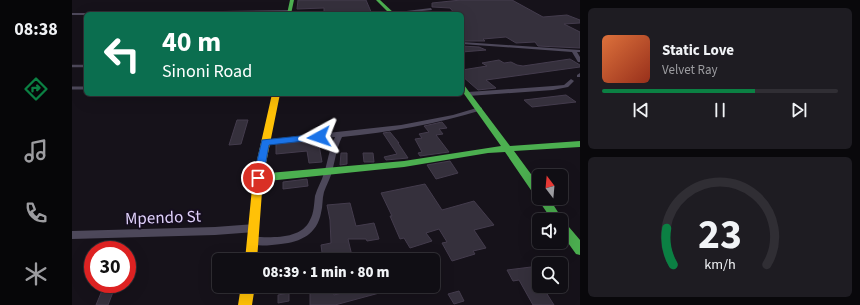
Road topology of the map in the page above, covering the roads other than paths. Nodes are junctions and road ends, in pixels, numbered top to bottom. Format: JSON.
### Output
{"nodes":[{"id":1,"x":292,"y":0,"type":"edge"},
{"id":2,"x":378,"y":0,"type":"edge"},
{"id":3,"x":431,"y":10,"type":"dead end"},
{"id":4,"x":289,"y":12,"type":"edge"},
{"id":5,"x":390,"y":12,"type":"edge"},
{"id":6,"x":420,"y":12,"type":"edge"},
{"id":7,"x":72,"y":14,"type":"edge"},
{"id":8,"x":84,"y":14,"type":"edge"},
{"id":9,"x":464,"y":43,"type":"edge"},
{"id":10,"x":574,"y":51,"type":"junction"},
{"id":11,"x":580,"y":51,"type":"edge"},
{"id":12,"x":580,"y":61,"type":"edge"},
{"id":13,"x":72,"y":66,"type":"edge"},
{"id":14,"x":84,"y":66,"type":"edge"},
{"id":15,"x":571,"y":81,"type":"dead end"},
{"id":16,"x":72,"y":88,"type":"edge"},
{"id":17,"x":82,"y":88,"type":"edge"},
{"id":18,"x":464,"y":89,"type":"edge"},
{"id":19,"x":468,"y":94,"type":"junction"},
{"id":20,"x":276,"y":96,"type":"edge"},
{"id":21,"x":480,"y":109,"type":"junction"},
{"id":22,"x":340,"y":135,"type":"junction"},
{"id":23,"x":265,"y":142,"type":"junction"},
{"id":24,"x":580,"y":144,"type":"edge"},
{"id":25,"x":508,"y":148,"type":"junction"},
{"id":26,"x":328,"y":172,"type":"junction"},
{"id":27,"x":258,"y":178,"type":"junction"},
{"id":28,"x":532,"y":183,"type":"edge"},
{"id":29,"x":254,"y":228,"type":"junction"},
{"id":30,"x":568,"y":233,"type":"edge"},
{"id":31,"x":72,"y":235,"type":"edge"},
{"id":32,"x":254,"y":241,"type":"junction"},
{"id":33,"x":580,"y":249,"type":"edge"},
{"id":34,"x":252,"y":253,"type":"edge"},
{"id":35,"x":247,"y":293,"type":"edge"},
{"id":36,"x":245,"y":305,"type":"edge"}],
"edges":[{"from":1,"to":4,"type":"street"},
{"from":2,"to":5,"type":"street"},
{"from":3,"to":6,"type":"street"},
{"from":7,"to":8,"type":"lane"},
{"from":9,"to":10,"type":"street"},
{"from":10,"to":11,"type":"street"},
{"from":10,"to":12,"type":"street"},
{"from":13,"to":14,"type":"lane"},
{"from":15,"to":19,"type":"street"},
{"from":16,"to":17,"type":"lane"},
{"from":18,"to":19,"type":"street"},
{"from":19,"to":21,"type":"street"},
{"from":20,"to":23,"type":"street"},
{"from":21,"to":22,"type":"street"},
{"from":21,"to":25,"type":"street"},
{"from":22,"to":23,"type":"street"},
{"from":22,"to":26,"type":"street"},
{"from":23,"to":27,"type":"street"},
{"from":24,"to":25,"type":"street"},
{"from":25,"to":26,"type":"street"},
{"from":25,"to":28,"type":"street"},
{"from":26,"to":27,"type":"street"},
{"from":26,"to":32,"type":"street"},
{"from":27,"to":29,"type":"street"},
{"from":29,"to":31,"type":"street","name":"Mpendo St"},
{"from":29,"to":32,"type":"street"},
{"from":30,"to":33,"type":"street"},
{"from":32,"to":34,"type":"street"},
{"from":35,"to":36,"type":"street"}]}
